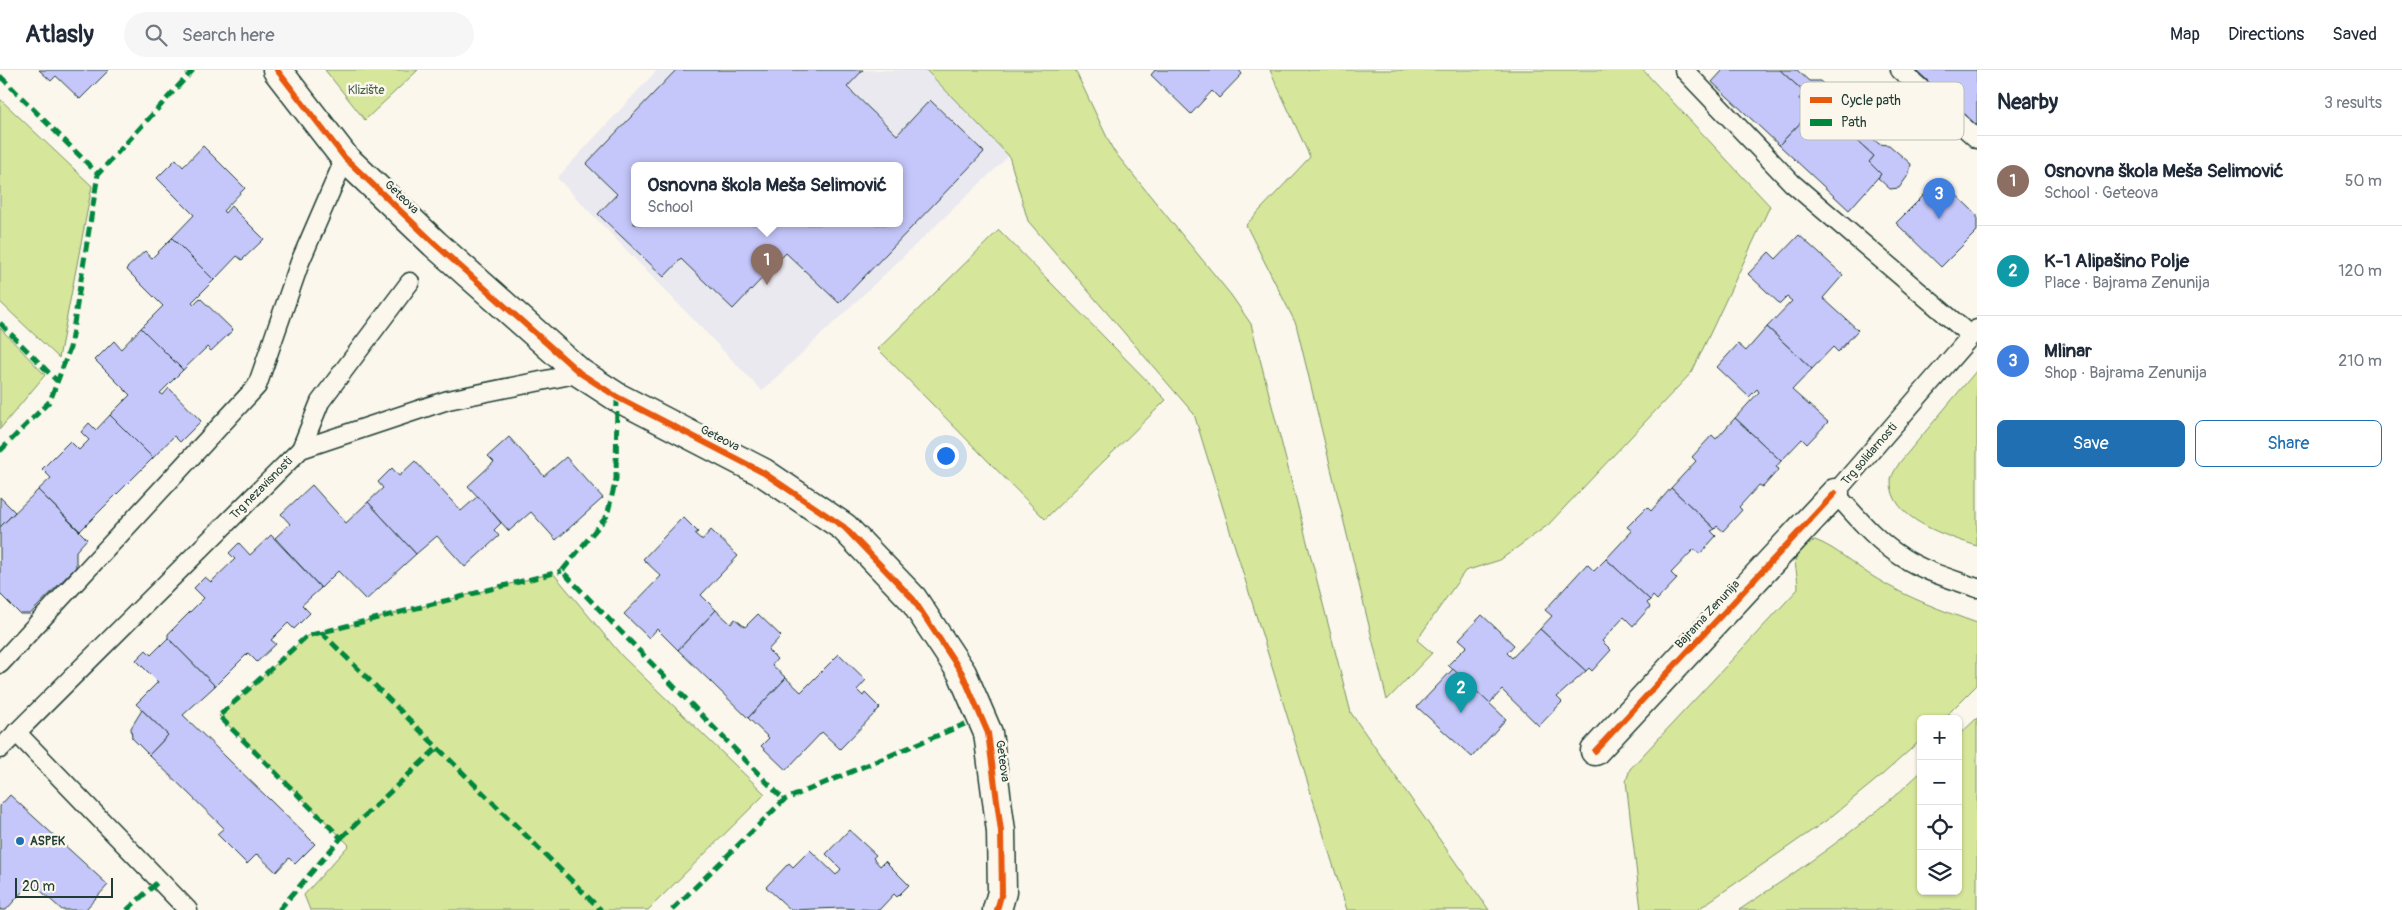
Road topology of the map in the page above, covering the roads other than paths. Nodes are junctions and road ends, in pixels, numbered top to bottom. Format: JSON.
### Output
{"nodes":[{"id":1,"x":277,"y":70,"type":"edge"},
{"id":2,"x":1684,"y":70,"type":"edge"},
{"id":3,"x":1900,"y":70,"type":"edge"},
{"id":4,"x":1913,"y":82,"type":"edge"},
{"id":5,"x":1964,"y":127,"type":"edge"},
{"id":6,"x":1977,"y":139,"type":"edge"},
{"id":7,"x":346,"y":158,"type":"junction"},
{"id":8,"x":410,"y":282,"type":"dead end"},
{"id":9,"x":1974,"y":332,"type":"edge"},
{"id":10,"x":580,"y":373,"type":"junction"},
{"id":11,"x":301,"y":449,"type":"junction"},
{"id":12,"x":1836,"y":493,"type":"junction"},
{"id":13,"x":1977,"y":588,"type":"edge"},
{"id":14,"x":0,"y":664,"type":"edge"},
{"id":15,"x":16,"y":732,"type":"junction"},
{"id":16,"x":0,"y":749,"type":"edge"},
{"id":17,"x":1595,"y":751,"type":"dead end"},
{"id":18,"x":188,"y":910,"type":"edge"},
{"id":19,"x":997,"y":910,"type":"edge"}],
"edges":[{"from":1,"to":7,"type":"street","name":"Geteova"},
{"from":2,"to":9,"type":"lane"},
{"from":3,"to":4,"type":"lane"},
{"from":5,"to":6,"type":"lane"},
{"from":7,"to":10,"type":"street","name":"Geteova"},
{"from":7,"to":14,"type":"lane"},
{"from":8,"to":11,"type":"lane"},
{"from":9,"to":12,"type":"lane","name":"Trg solidarnosti"},
{"from":10,"to":11,"type":"lane","name":"Trg nezavisnosti"},
{"from":10,"to":19,"type":"street","name":"Geteova"},
{"from":11,"to":15,"type":"lane","name":"Trg nezavisnosti"},
{"from":12,"to":13,"type":"lane","name":"Trg solidarnosti"},
{"from":12,"to":17,"type":"street","name":"Bajrama Zenunija"},
{"from":15,"to":16,"type":"lane","name":"Trg nezavisnosti"},
{"from":15,"to":18,"type":"lane"}]}
